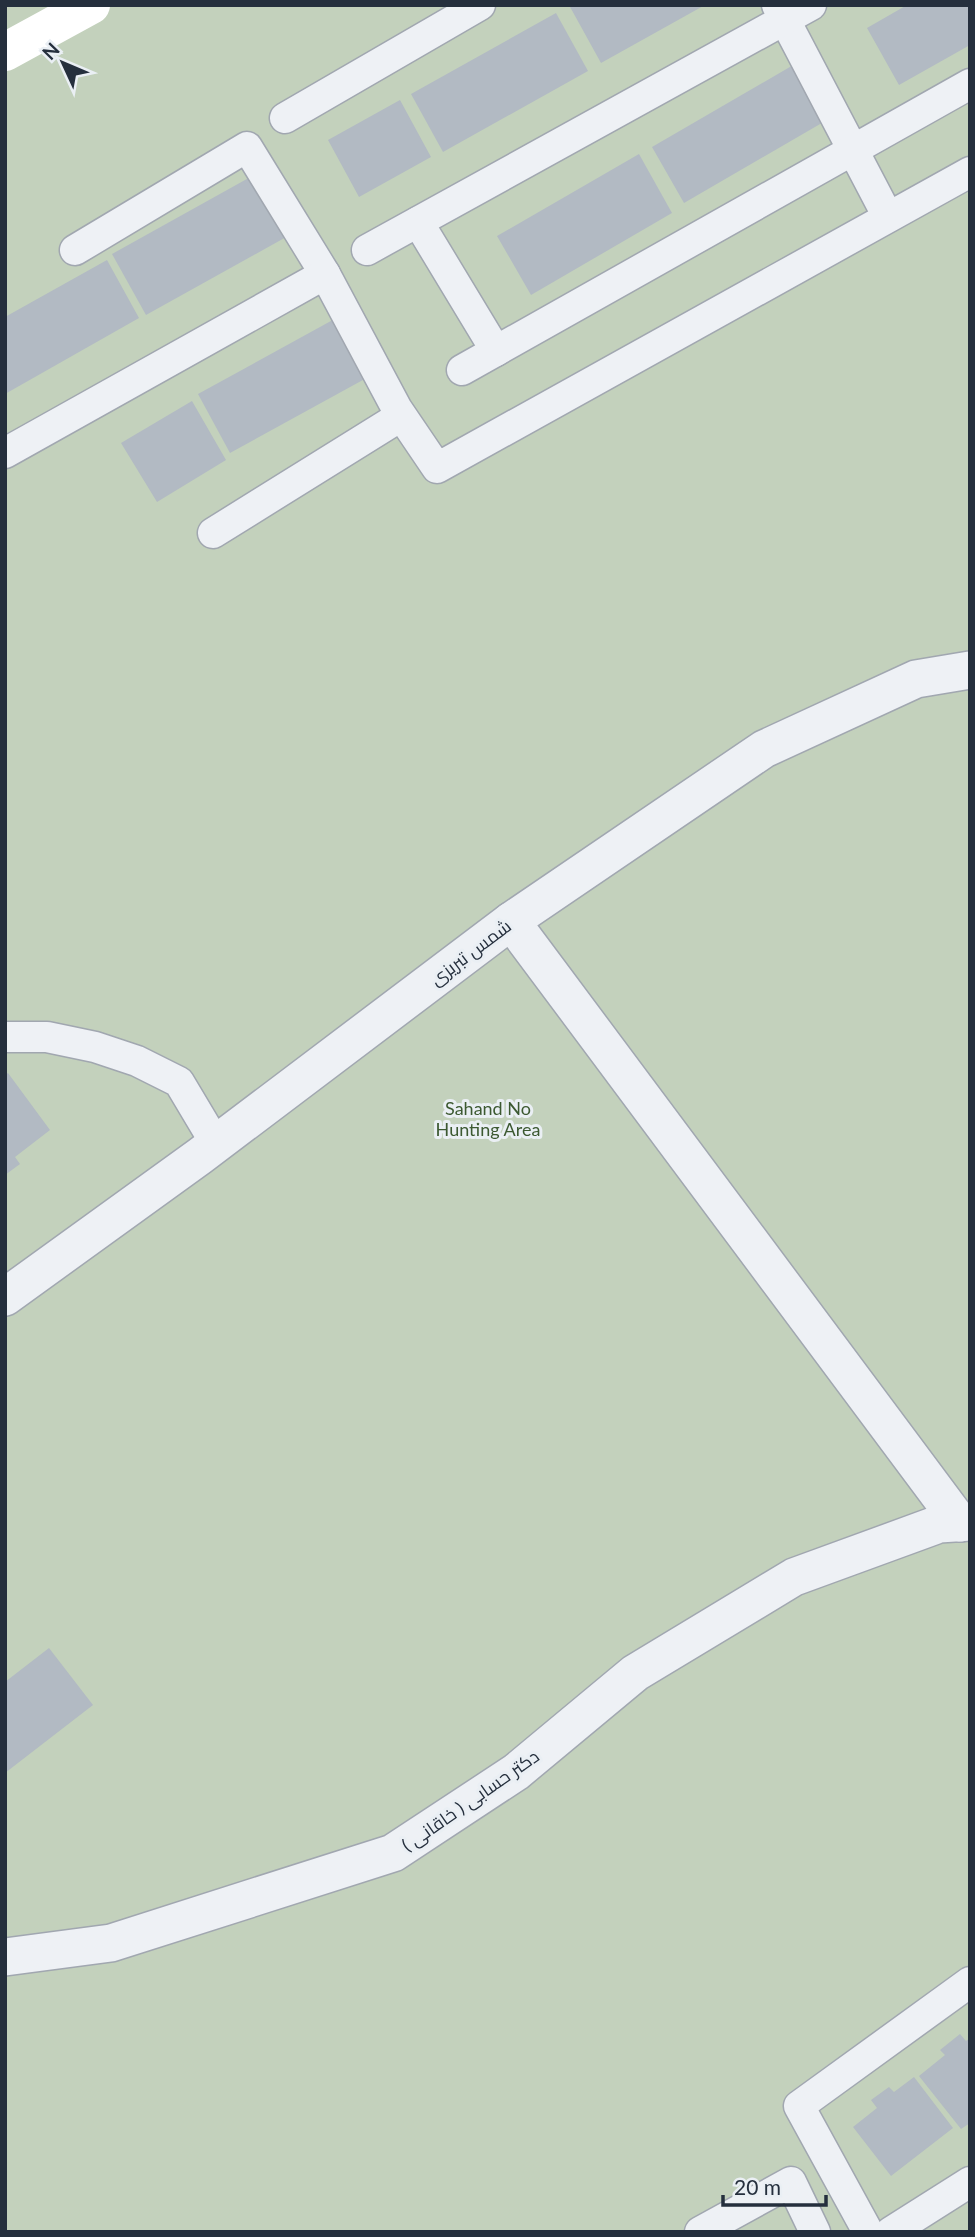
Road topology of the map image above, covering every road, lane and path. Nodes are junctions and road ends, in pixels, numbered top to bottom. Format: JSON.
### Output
{"nodes":[{"id":1,"x":91,"y":5,"type":"edge"},
{"id":2,"x":480,"y":5,"type":"edge"},
{"id":3,"x":811,"y":5,"type":"edge"},
{"id":4,"x":781,"y":12,"type":"edge"},
{"id":5,"x":47,"y":30,"type":"junction"},
{"id":6,"x":5,"y":52,"type":"edge"},
{"id":7,"x":5,"y":67,"type":"edge"},
{"id":8,"x":970,"y":84,"type":"edge"},
{"id":9,"x":285,"y":118,"type":"dead end"},
{"id":10,"x":852,"y":149,"type":"junction"},
{"id":11,"x":970,"y":172,"type":"edge"},
{"id":12,"x":888,"y":218,"type":"junction"},
{"id":13,"x":418,"y":222,"type":"junction"},
{"id":14,"x":75,"y":250,"type":"dead end"},
{"id":15,"x":367,"y":250,"type":"dead end"},
{"id":16,"x":325,"y":274,"type":"junction"},
{"id":17,"x":496,"y":351,"type":"junction"},
{"id":18,"x":462,"y":370,"type":"dead end"},
{"id":19,"x":401,"y":416,"type":"junction"},
{"id":20,"x":5,"y":453,"type":"edge"},
{"id":21,"x":213,"y":533,"type":"dead end"},
{"id":22,"x":970,"y":670,"type":"edge"},
{"id":23,"x":511,"y":921,"type":"junction"},
{"id":24,"x":5,"y":1037,"type":"edge"},
{"id":25,"x":216,"y":1144,"type":"junction"},
{"id":26,"x":5,"y":1297,"type":"edge"},
{"id":27,"x":965,"y":1522,"type":"edge"},
{"id":28,"x":5,"y":1957,"type":"edge"},
{"id":29,"x":970,"y":1982,"type":"edge"},
{"id":30,"x":970,"y":2182,"type":"edge"},
{"id":31,"x":700,"y":2232,"type":"edge"},
{"id":32,"x":815,"y":2232,"type":"edge"},
{"id":33,"x":868,"y":2232,"type":"edge"},
{"id":34,"x":891,"y":2232,"type":"edge"}],
"edges":[{"from":1,"to":5,"type":"main road"},
{"from":2,"to":9,"type":"street"},
{"from":3,"to":4,"type":"street"},
{"from":4,"to":10,"type":"street"},
{"from":4,"to":13,"type":"street"},
{"from":5,"to":6,"type":"main road"},
{"from":5,"to":7,"type":"main road"},
{"from":8,"to":10,"type":"street"},
{"from":10,"to":12,"type":"street"},
{"from":10,"to":17,"type":"street"},
{"from":11,"to":12,"type":"street"},
{"from":12,"to":19,"type":"street"},
{"from":13,"to":15,"type":"street"},
{"from":13,"to":17,"type":"street"},
{"from":14,"to":16,"type":"street"},
{"from":16,"to":19,"type":"street"},
{"from":16,"to":20,"type":"street"},
{"from":17,"to":18,"type":"street"},
{"from":19,"to":21,"type":"street"},
{"from":22,"to":23,"type":"street","name":"شمس تبریزی"},
{"from":23,"to":25,"type":"street","name":"شمس تبریزی"},
{"from":23,"to":27,"type":"street"},
{"from":24,"to":25,"type":"street"},
{"from":25,"to":26,"type":"street","name":"شمس تبریزی"},
{"from":27,"to":28,"type":"street","name":"دکتر حسابی ( خاقانی )"},
{"from":29,"to":33,"type":"street"},
{"from":30,"to":34,"type":"street"},
{"from":31,"to":32,"type":"street"}]}
